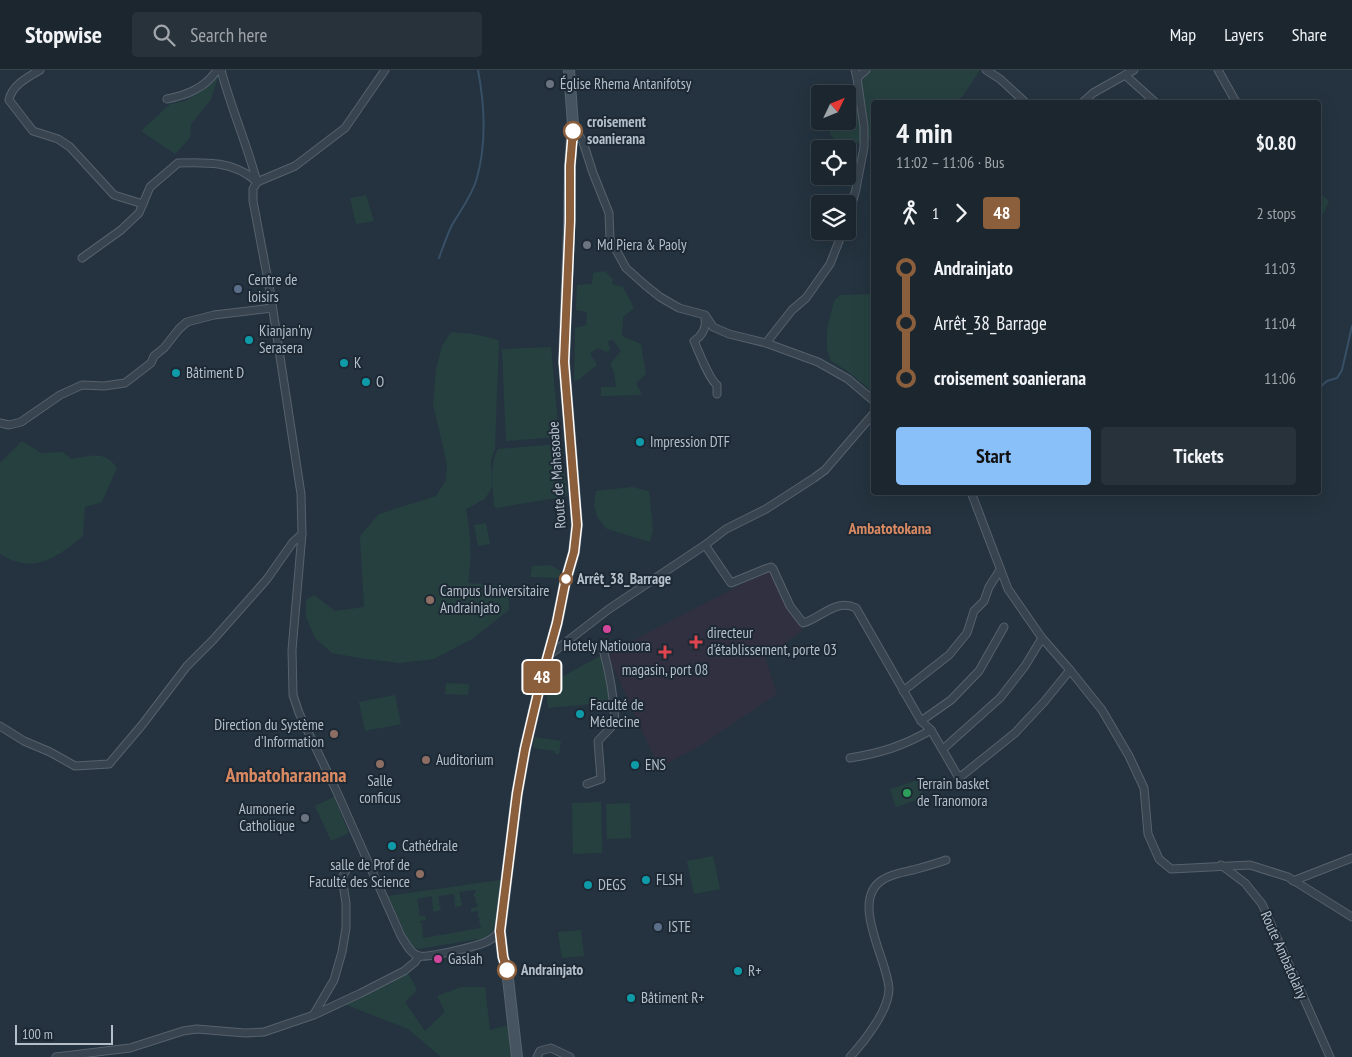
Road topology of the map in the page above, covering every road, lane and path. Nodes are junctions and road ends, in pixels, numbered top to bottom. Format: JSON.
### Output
{"nodes":[{"id":1,"x":40,"y":70,"type":"edge"},
{"id":2,"x":216,"y":70,"type":"edge"},
{"id":3,"x":221,"y":70,"type":"edge"},
{"id":4,"x":385,"y":70,"type":"edge"},
{"id":5,"x":569,"y":70,"type":"edge"},
{"id":6,"x":855,"y":70,"type":"edge"},
{"id":7,"x":866,"y":70,"type":"edge"},
{"id":8,"x":986,"y":70,"type":"edge"},
{"id":9,"x":1134,"y":70,"type":"edge"},
{"id":10,"x":1218,"y":70,"type":"edge"},
{"id":11,"x":1125,"y":75,"type":"junction"},
{"id":12,"x":857,"y":78,"type":"junction"},
{"id":13,"x":167,"y":99,"type":"dead end"},
{"id":14,"x":1023,"y":100,"type":"edge"},
{"id":15,"x":1086,"y":100,"type":"edge"},
{"id":16,"x":1153,"y":100,"type":"edge"},
{"id":17,"x":1235,"y":100,"type":"edge"},
{"id":18,"x":573,"y":125,"type":"junction"},
{"id":19,"x":257,"y":182,"type":"junction"},
{"id":20,"x":854,"y":195,"type":"edge"},
{"id":21,"x":142,"y":204,"type":"junction"},
{"id":22,"x":839,"y":240,"type":"edge"},
{"id":23,"x":82,"y":258,"type":"dead end"},
{"id":24,"x":272,"y":308,"type":"junction"},
{"id":25,"x":705,"y":315,"type":"junction"},
{"id":26,"x":766,"y":343,"type":"junction"},
{"id":27,"x":717,"y":394,"type":"dead end"},
{"id":28,"x":871,"y":399,"type":"edge"},
{"id":29,"x":871,"y":416,"type":"edge"},
{"id":30,"x":0,"y":423,"type":"edge"},
{"id":31,"x":972,"y":495,"type":"edge"},
{"id":32,"x":302,"y":534,"type":"junction"},
{"id":33,"x":705,"y":545,"type":"junction"},
{"id":34,"x":1000,"y":570,"type":"junction"},
{"id":35,"x":1004,"y":627,"type":"dead end"},
{"id":36,"x":1042,"y":638,"type":"junction"},
{"id":37,"x":603,"y":649,"type":"dead end"},
{"id":38,"x":548,"y":656,"type":"junction"},
{"id":39,"x":1070,"y":670,"type":"junction"},
{"id":40,"x":903,"y":691,"type":"junction"},
{"id":41,"x":921,"y":721,"type":"junction"},
{"id":42,"x":0,"y":726,"type":"edge"},
{"id":43,"x":931,"y":730,"type":"junction"},
{"id":44,"x":943,"y":749,"type":"junction"},
{"id":45,"x":850,"y":758,"type":"dead end"},
{"id":46,"x":587,"y":784,"type":"dead end"},
{"id":47,"x":1352,"y":858,"type":"edge"},
{"id":48,"x":946,"y":860,"type":"dead end"},
{"id":49,"x":1221,"y":865,"type":"junction"},
{"id":50,"x":348,"y":866,"type":"dead end"},
{"id":51,"x":1293,"y":880,"type":"junction"},
{"id":52,"x":1352,"y":917,"type":"edge"},
{"id":53,"x":500,"y":931,"type":"junction"},
{"id":54,"x":418,"y":956,"type":"junction"},
{"id":55,"x":314,"y":1014,"type":"junction"},
{"id":56,"x":56,"y":1057,"type":"edge"},
{"id":57,"x":517,"y":1057,"type":"edge"},
{"id":58,"x":537,"y":1057,"type":"edge"},
{"id":59,"x":570,"y":1057,"type":"edge"},
{"id":60,"x":850,"y":1057,"type":"edge"},
{"id":61,"x":1330,"y":1057,"type":"edge"}],
"edges":[{"from":1,"to":21,"type":"street"},
{"from":2,"to":13,"type":"street"},
{"from":3,"to":19,"type":"street"},
{"from":4,"to":19,"type":"street"},
{"from":5,"to":18,"type":"street","name":"Route de Mahasoabe"},
{"from":6,"to":12,"type":"street"},
{"from":7,"to":12,"type":"street"},
{"from":8,"to":14,"type":"street"},
{"from":9,"to":11,"type":"street"},
{"from":10,"to":17,"type":"street"},
{"from":11,"to":15,"type":"street"},
{"from":11,"to":16,"type":"street"},
{"from":12,"to":20,"type":"street"},
{"from":18,"to":25,"type":"street"},
{"from":18,"to":38,"type":"street","name":"Route de Mahasoabe"},
{"from":19,"to":21,"type":"street"},
{"from":19,"to":24,"type":"street"},
{"from":21,"to":23,"type":"street"},
{"from":22,"to":26,"type":"street"},
{"from":24,"to":30,"type":"street"},
{"from":24,"to":32,"type":"street"},
{"from":25,"to":26,"type":"street"},
{"from":25,"to":27,"type":"street"},
{"from":26,"to":28,"type":"street"},
{"from":29,"to":33,"type":"street"},
{"from":31,"to":34,"type":"street"},
{"from":32,"to":42,"type":"street"},
{"from":32,"to":54,"type":"street"},
{"from":33,"to":38,"type":"street"},
{"from":33,"to":40,"type":"street"},
{"from":34,"to":36,"type":"street"},
{"from":34,"to":40,"type":"street"},
{"from":35,"to":41,"type":"street"},
{"from":36,"to":39,"type":"street"},
{"from":36,"to":44,"type":"street"},
{"from":37,"to":46,"type":"street"},
{"from":38,"to":53,"type":"street","name":"Route de Mahasoabe"},
{"from":39,"to":44,"type":"street"},
{"from":39,"to":49,"type":"street"},
{"from":40,"to":41,"type":"street"},
{"from":41,"to":43,"type":"street"},
{"from":43,"to":44,"type":"street"},
{"from":43,"to":45,"type":"street"},
{"from":47,"to":51,"type":"street"},
{"from":48,"to":60,"type":"street"},
{"from":49,"to":51,"type":"street"},
{"from":49,"to":61,"type":"street","name":"Route Ambatolahy"},
{"from":50,"to":55,"type":"street"},
{"from":51,"to":52,"type":"street"},
{"from":53,"to":54,"type":"street"},
{"from":53,"to":57,"type":"street","name":"Route de Mahasoabe"},
{"from":54,"to":55,"type":"street"},
{"from":55,"to":56,"type":"street"},
{"from":58,"to":59,"type":"street"}]}
